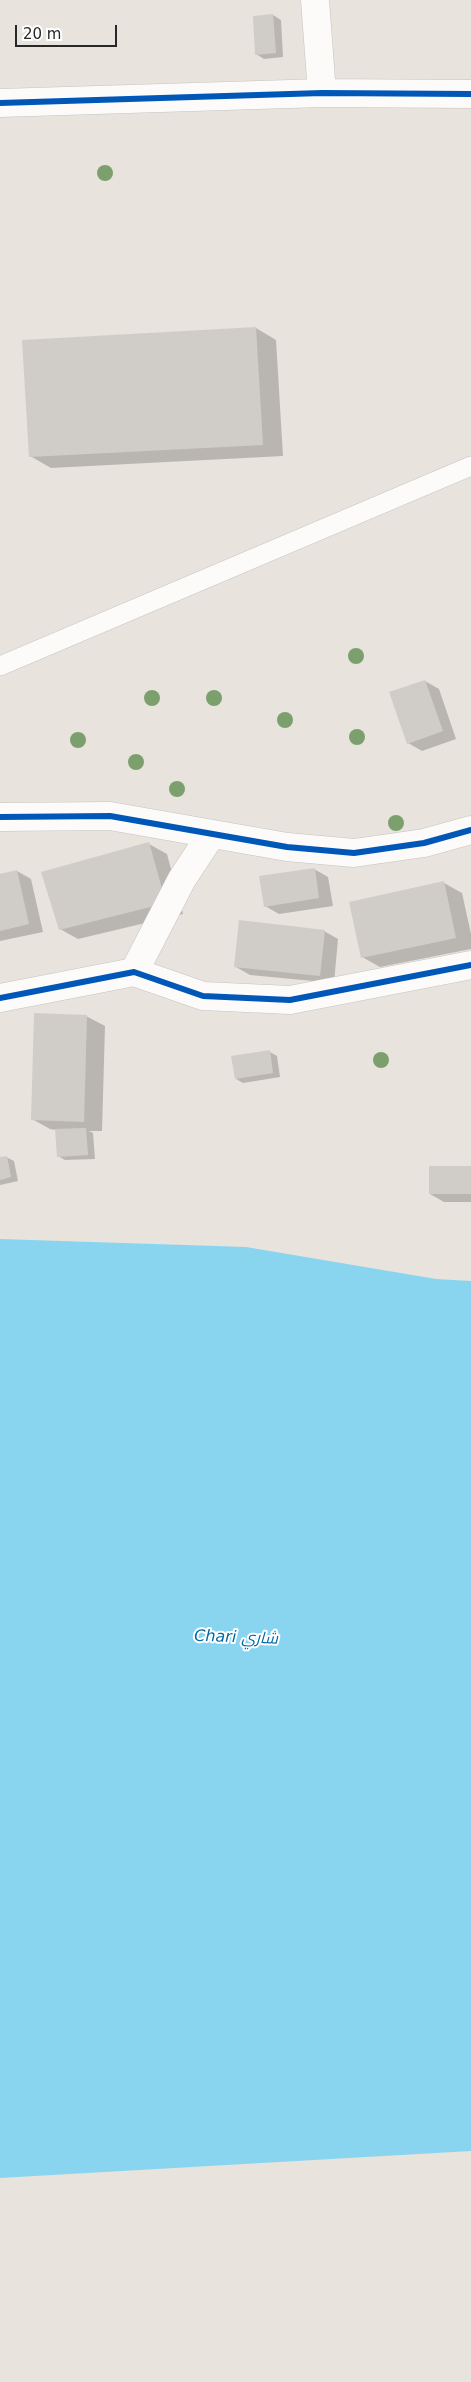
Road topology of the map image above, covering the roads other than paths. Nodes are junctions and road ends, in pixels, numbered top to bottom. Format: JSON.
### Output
{"nodes":[{"id":1,"x":315,"y":0,"type":"edge"},
{"id":2,"x":322,"y":93,"type":"junction"},
{"id":3,"x":471,"y":94,"type":"edge"},
{"id":4,"x":0,"y":103,"type":"edge"},
{"id":5,"x":471,"y":466,"type":"edge"},
{"id":6,"x":0,"y":666,"type":"edge"},
{"id":7,"x":0,"y":817,"type":"edge"},
{"id":8,"x":471,"y":830,"type":"edge"},
{"id":9,"x":211,"y":835,"type":"junction"},
{"id":10,"x":471,"y":965,"type":"edge"},
{"id":11,"x":134,"y":972,"type":"junction"},
{"id":12,"x":0,"y":998,"type":"edge"}],
"edges":[{"from":1,"to":2,"type":"street"},
{"from":2,"to":3,"type":"street"},
{"from":2,"to":4,"type":"street"},
{"from":5,"to":6,"type":"lane"},
{"from":7,"to":9,"type":"street"},
{"from":8,"to":9,"type":"street"},
{"from":9,"to":11,"type":"street"},
{"from":10,"to":11,"type":"street"},
{"from":11,"to":12,"type":"street"}]}
